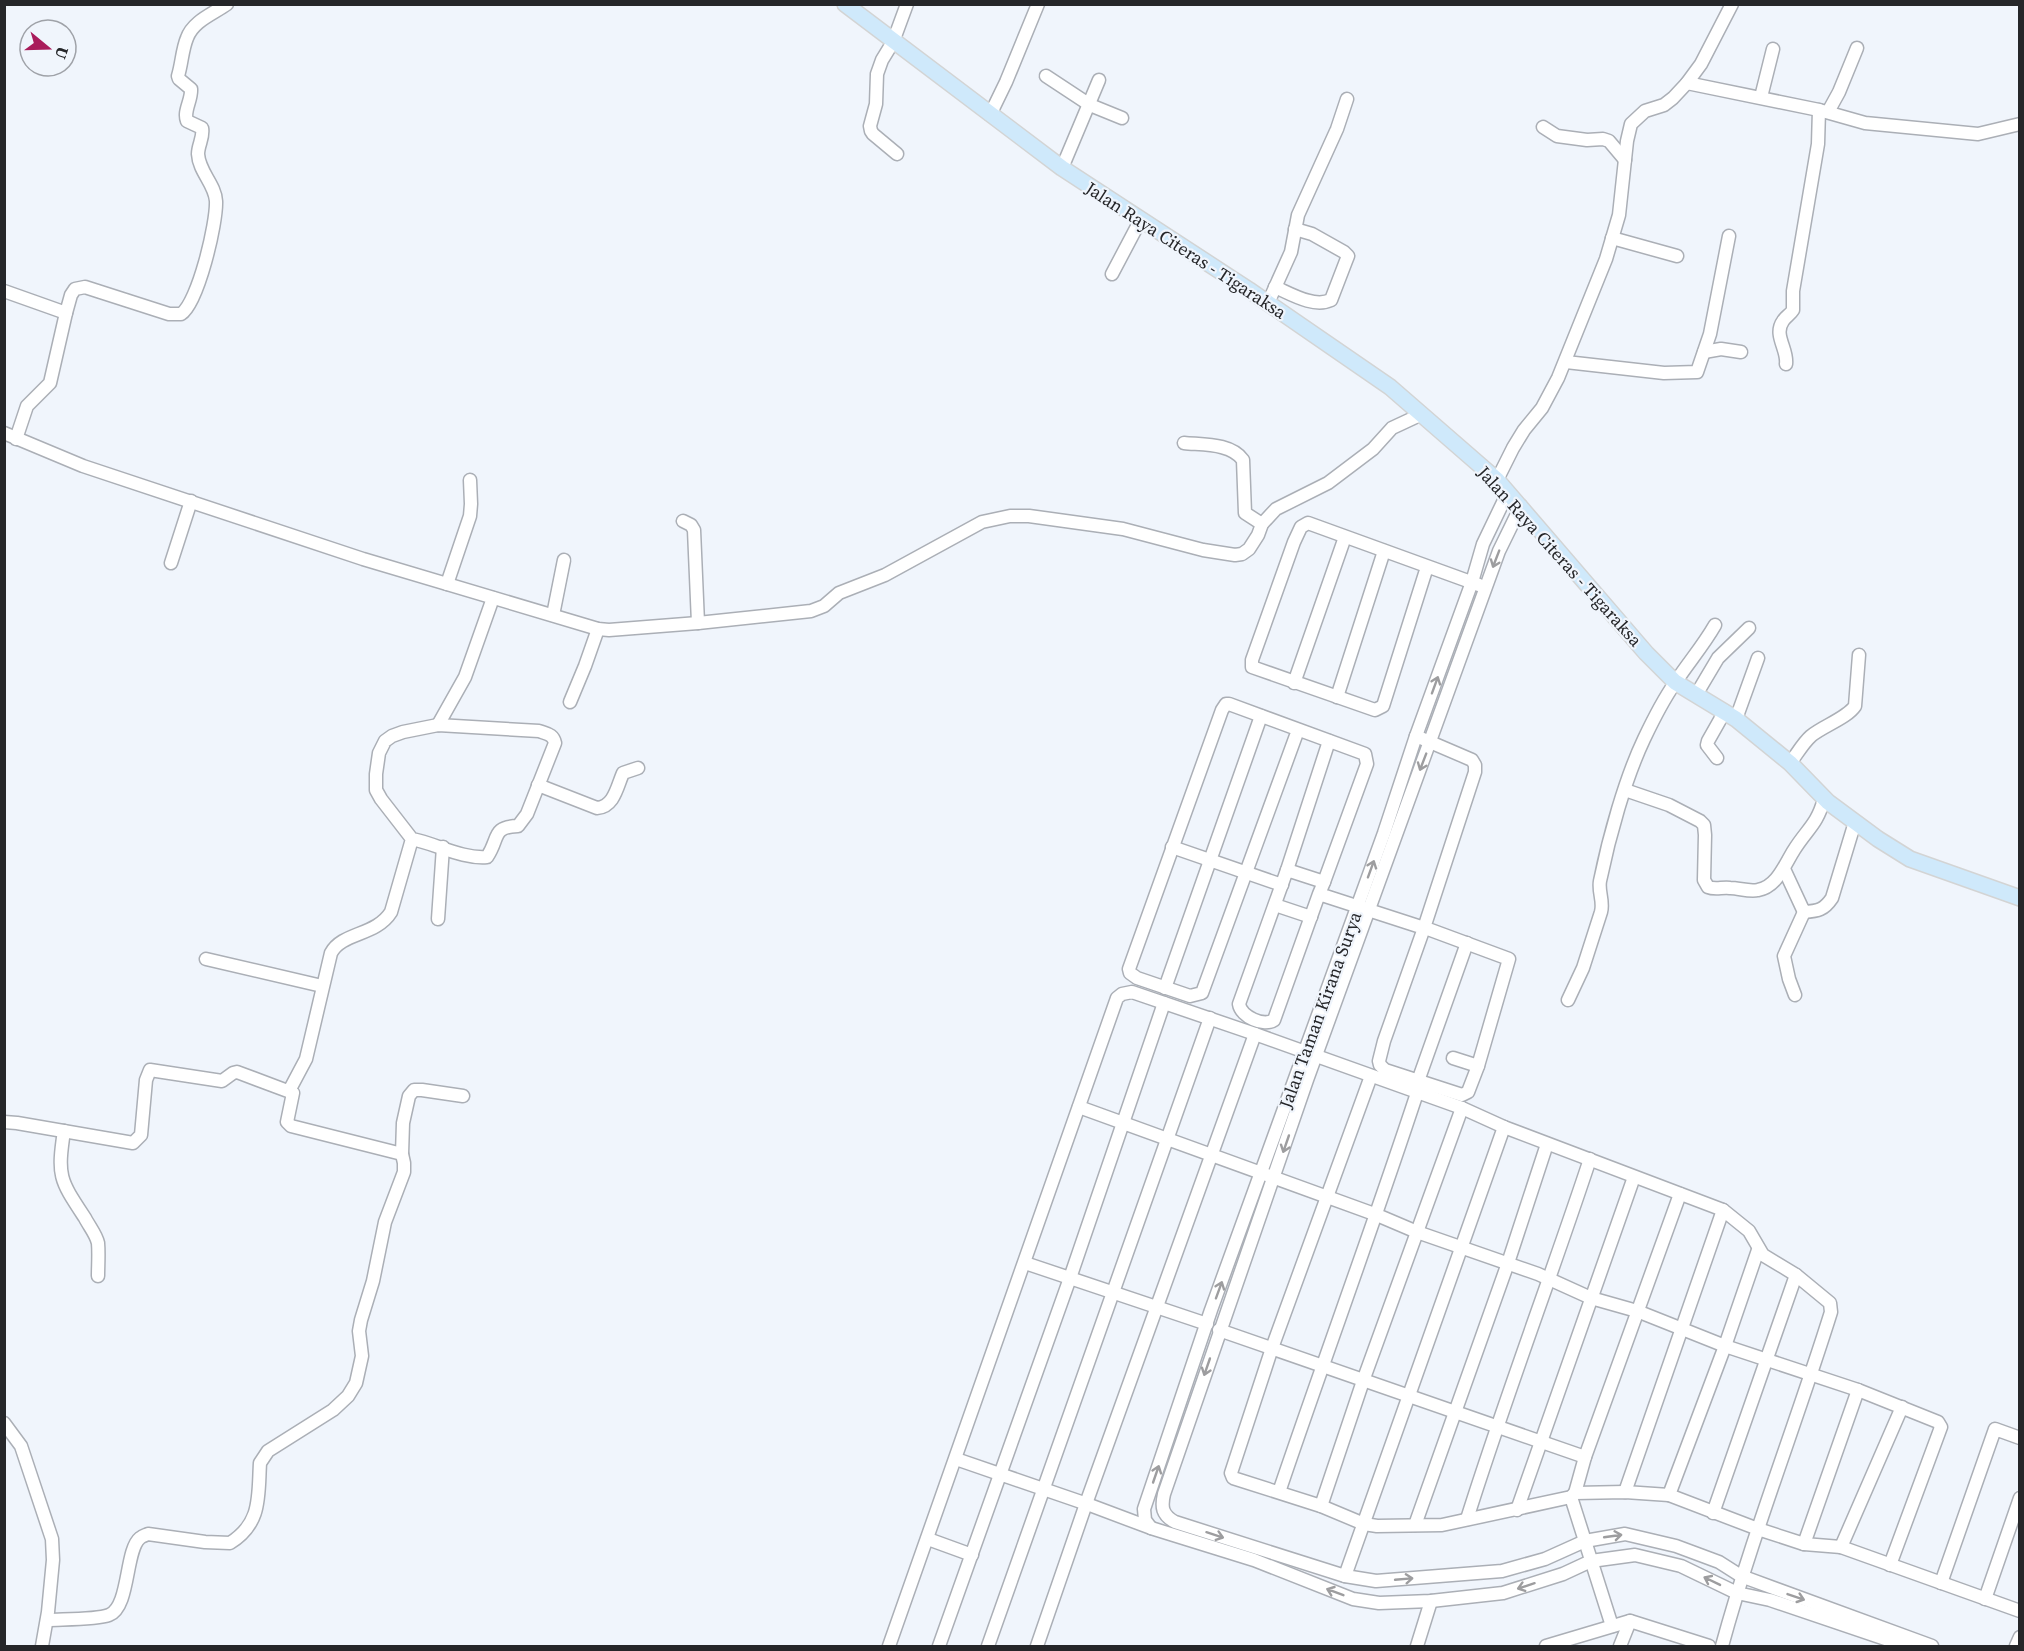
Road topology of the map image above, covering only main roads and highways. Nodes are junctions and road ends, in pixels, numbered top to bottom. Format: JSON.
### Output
{"nodes":[{"id":1,"x":845,"y":4,"type":"edge"},
{"id":2,"x":2019,"y":898,"type":"edge"}],
"edges":[{"from":1,"to":2,"type":"main road","name":"Jalan Raya Citeras - Tigaraksa"}]}
